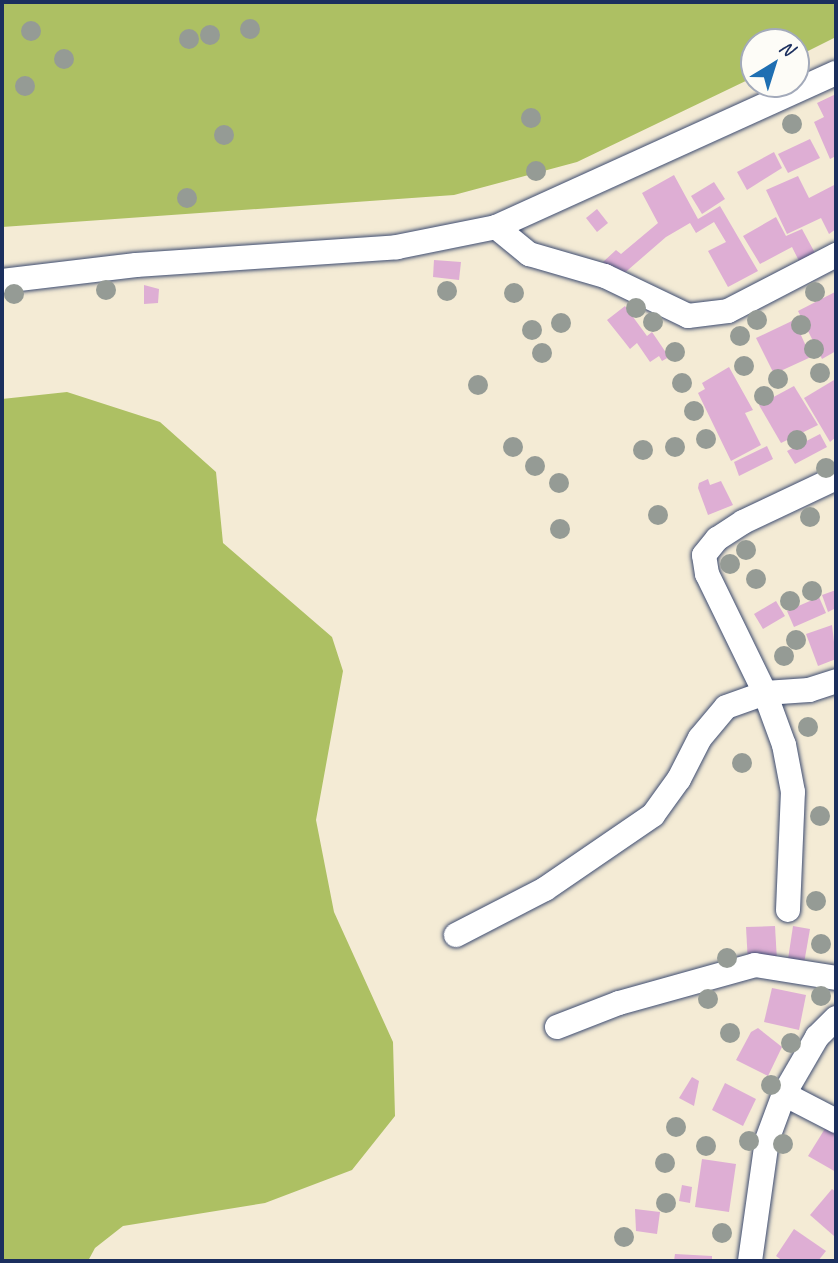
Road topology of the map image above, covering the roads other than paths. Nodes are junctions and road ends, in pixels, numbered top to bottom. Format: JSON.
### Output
{"nodes":[{"id":1,"x":836,"y":73,"type":"edge"},
{"id":2,"x":496,"y":227,"type":"junction"},
{"id":3,"x":836,"y":255,"type":"edge"},
{"id":4,"x":2,"y":281,"type":"edge"},
{"id":5,"x":836,"y":478,"type":"edge"},
{"id":6,"x":836,"y":681,"type":"edge"},
{"id":7,"x":765,"y":693,"type":"junction"},
{"id":8,"x":788,"y":909,"type":"dead end"},
{"id":9,"x":456,"y":935,"type":"dead end"},
{"id":10,"x":836,"y":978,"type":"edge"},
{"id":11,"x":836,"y":1018,"type":"edge"},
{"id":12,"x":557,"y":1027,"type":"dead end"},
{"id":13,"x":784,"y":1094,"type":"junction"},
{"id":14,"x":836,"y":1121,"type":"edge"},
{"id":15,"x":750,"y":1261,"type":"edge"}],
"edges":[{"from":1,"to":2,"type":"street"},
{"from":2,"to":3,"type":"street"},
{"from":2,"to":4,"type":"street"},
{"from":5,"to":7,"type":"street"},
{"from":6,"to":7,"type":"street"},
{"from":7,"to":8,"type":"street"},
{"from":7,"to":9,"type":"street"},
{"from":10,"to":12,"type":"street"},
{"from":11,"to":13,"type":"street"},
{"from":13,"to":14,"type":"street"},
{"from":13,"to":15,"type":"street"}]}
